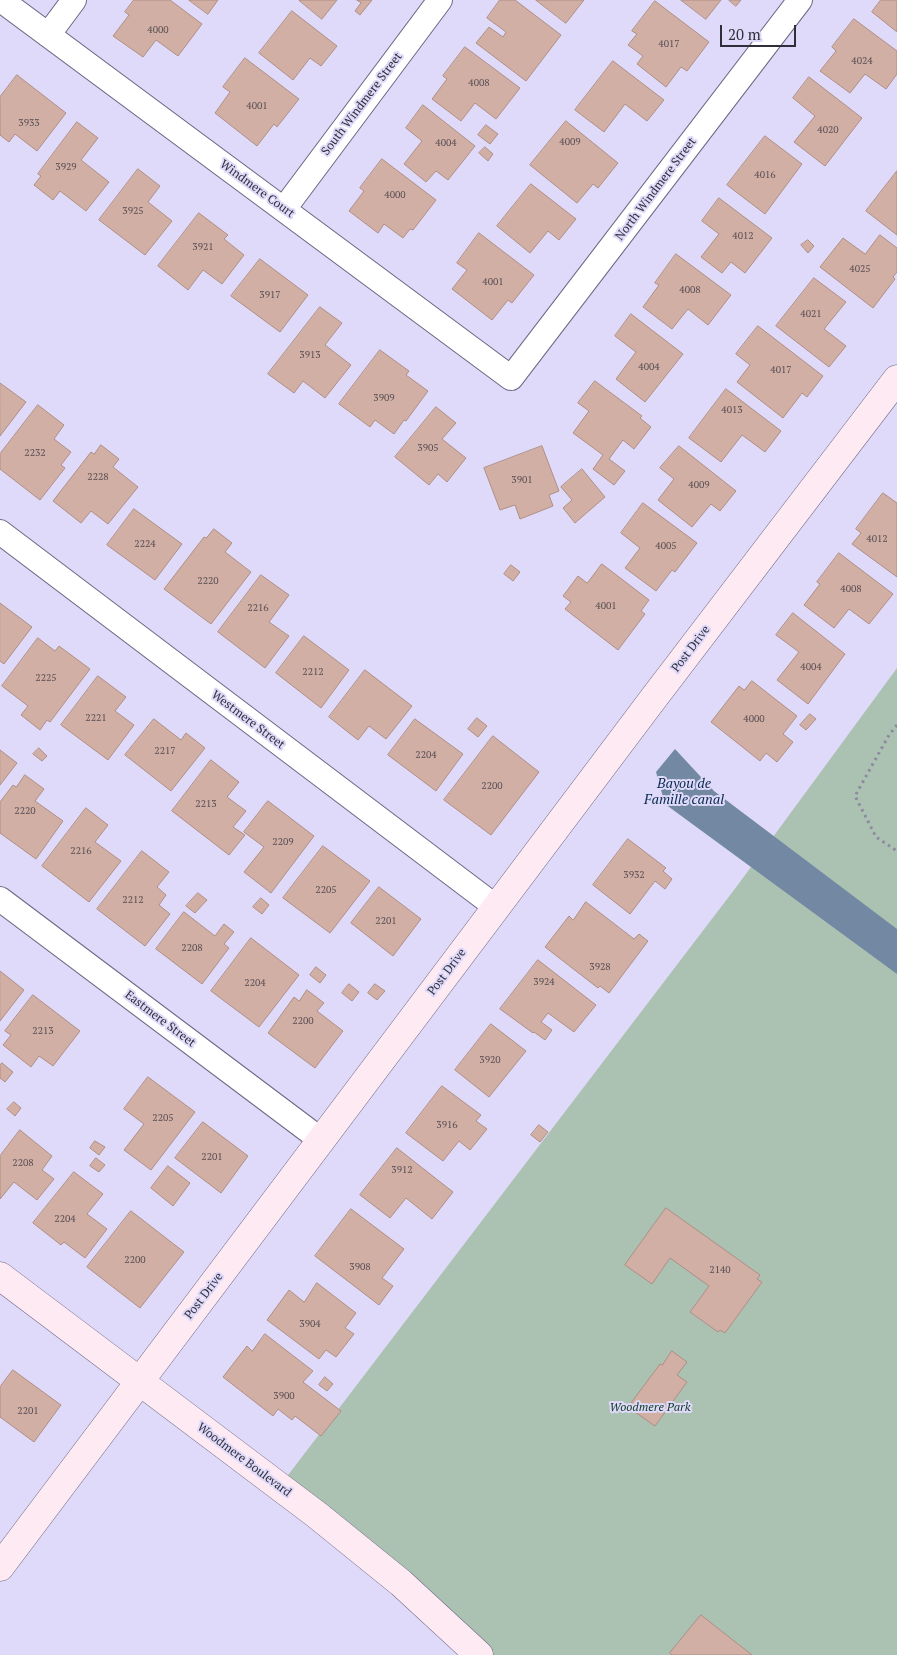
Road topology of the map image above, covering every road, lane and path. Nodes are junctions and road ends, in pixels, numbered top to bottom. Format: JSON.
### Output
{"nodes":[{"id":1,"x":1,"y":0,"type":"edge"},
{"id":2,"x":74,"y":0,"type":"edge"},
{"id":3,"x":440,"y":0,"type":"edge"},
{"id":4,"x":800,"y":0,"type":"edge"},
{"id":5,"x":48,"y":35,"type":"junction"},
{"id":6,"x":284,"y":209,"type":"junction"},
{"id":7,"x":511,"y":378,"type":"joint"},
{"id":8,"x":897,"y":379,"type":"edge"},
{"id":9,"x":0,"y":532,"type":"edge"},
{"id":10,"x":897,"y":725,"type":"edge"},
{"id":11,"x":897,"y":851,"type":"edge"},
{"id":12,"x":0,"y":898,"type":"edge"},
{"id":13,"x":496,"y":907,"type":"junction"},
{"id":14,"x":321,"y":1140,"type":"junction"},
{"id":15,"x":0,"y":1276,"type":"edge"},
{"id":16,"x":140,"y":1381,"type":"junction"},
{"id":17,"x":0,"y":1567,"type":"edge"},
{"id":18,"x":479,"y":1655,"type":"edge"}],
"edges":[{"from":1,"to":5,"type":"street","name":"Windmere Court"},
{"from":2,"to":5,"type":"street"},
{"from":3,"to":6,"type":"street","name":"South Windmere Street"},
{"from":4,"to":7,"type":"street","name":"North Windmere Street"},
{"from":5,"to":6,"type":"street","name":"Windmere Court"},
{"from":6,"to":7,"type":"street","name":"Windmere Court"},
{"from":8,"to":13,"type":"street","name":"Post Drive"},
{"from":9,"to":13,"type":"street","name":"Westmere Street"},
{"from":10,"to":11,"type":"path"},
{"from":12,"to":14,"type":"street","name":"Eastmere Street"},
{"from":13,"to":14,"type":"street","name":"Post Drive"},
{"from":14,"to":16,"type":"street","name":"Post Drive"},
{"from":15,"to":16,"type":"street","name":"Woodmere Boulevard"},
{"from":16,"to":17,"type":"street","name":"Post Drive"},
{"from":16,"to":18,"type":"street","name":"Woodmere Boulevard"}]}
